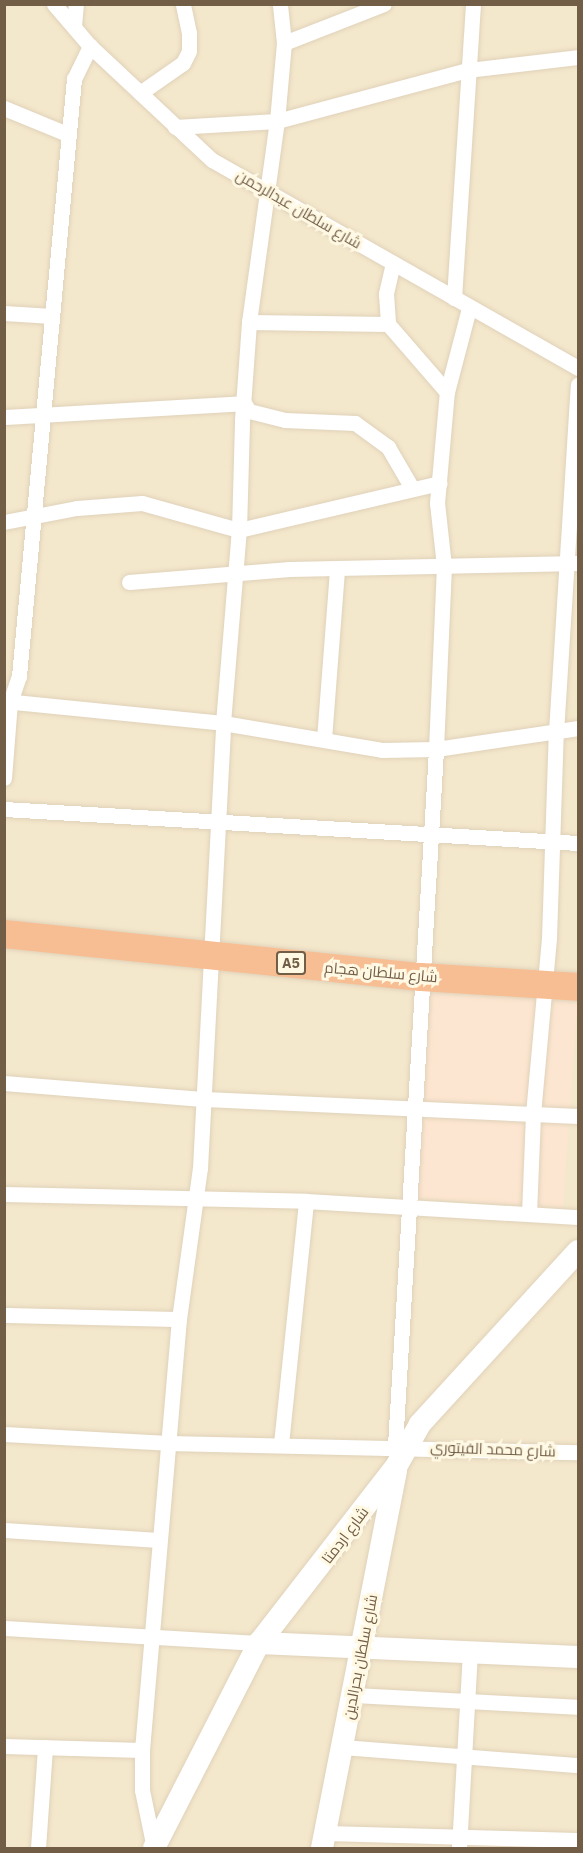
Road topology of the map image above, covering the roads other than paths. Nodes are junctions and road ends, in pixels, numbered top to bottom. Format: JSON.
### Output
{"nodes":[{"id":1,"x":54,"y":4,"type":"edge"},
{"id":2,"x":76,"y":4,"type":"edge"},
{"id":3,"x":183,"y":4,"type":"edge"},
{"id":4,"x":280,"y":4,"type":"edge"},
{"id":5,"x":384,"y":4,"type":"edge"},
{"id":6,"x":473,"y":4,"type":"edge"},
{"id":7,"x":74,"y":26,"type":"junction"},
{"id":8,"x":284,"y":43,"type":"junction"},
{"id":9,"x":90,"y":46,"type":"junction"},
{"id":10,"x":579,"y":57,"type":"edge"},
{"id":11,"x":468,"y":70,"type":"junction"},
{"id":12,"x":140,"y":93,"type":"junction"},
{"id":13,"x":4,"y":108,"type":"edge"},
{"id":14,"x":278,"y":121,"type":"junction"},
{"id":15,"x":175,"y":127,"type":"junction"},
{"id":16,"x":67,"y":134,"type":"junction"},
{"id":17,"x":270,"y":189,"type":"junction"},
{"id":18,"x":393,"y":263,"type":"junction"},
{"id":19,"x":454,"y":298,"type":"junction"},
{"id":20,"x":469,"y":308,"type":"junction"},
{"id":21,"x":4,"y":313,"type":"edge"},
{"id":22,"x":52,"y":316,"type":"junction"},
{"id":23,"x":249,"y":322,"type":"junction"},
{"id":24,"x":388,"y":324,"type":"junction"},
{"id":25,"x":579,"y":368,"type":"edge"},
{"id":26,"x":579,"y":385,"type":"edge"},
{"id":27,"x":447,"y":392,"type":"junction"},
{"id":28,"x":244,"y":403,"type":"junction"},
{"id":29,"x":43,"y":416,"type":"junction"},
{"id":30,"x":4,"y":417,"type":"edge"},
{"id":31,"x":440,"y":483,"type":"junction"},
{"id":32,"x":412,"y":488,"type":"junction"},
{"id":33,"x":33,"y":516,"type":"junction"},
{"id":34,"x":4,"y":522,"type":"edge"},
{"id":35,"x":239,"y":530,"type":"junction"},
{"id":36,"x":574,"y":563,"type":"edge"},
{"id":37,"x":444,"y":566,"type":"junction"},
{"id":38,"x":337,"y":569,"type":"junction"},
{"id":39,"x":236,"y":573,"type":"junction"},
{"id":40,"x":129,"y":582,"type":"dead end"},
{"id":41,"x":7,"y":701,"type":"edge"},
{"id":42,"x":223,"y":723,"type":"junction"},
{"id":43,"x":579,"y":728,"type":"edge"},
{"id":44,"x":556,"y":732,"type":"junction"},
{"id":45,"x":324,"y":739,"type":"junction"},
{"id":46,"x":436,"y":749,"type":"junction"},
{"id":47,"x":4,"y":778,"type":"edge"},
{"id":48,"x":4,"y":809,"type":"edge"},
{"id":49,"x":219,"y":821,"type":"junction"},
{"id":50,"x":430,"y":833,"type":"junction"},
{"id":51,"x":552,"y":841,"type":"junction"},
{"id":52,"x":579,"y":843,"type":"edge"},
{"id":53,"x":4,"y":934,"type":"edge"},
{"id":54,"x":210,"y":955,"type":"junction"},
{"id":55,"x":421,"y":977,"type":"junction"},
{"id":56,"x":544,"y":985,"type":"junction"},
{"id":57,"x":579,"y":987,"type":"edge"},
{"id":58,"x":4,"y":1083,"type":"edge"},
{"id":59,"x":205,"y":1099,"type":"junction"},
{"id":60,"x":413,"y":1107,"type":"junction"},
{"id":61,"x":533,"y":1114,"type":"junction"},
{"id":62,"x":579,"y":1116,"type":"edge"},
{"id":63,"x":4,"y":1194,"type":"edge"},
{"id":64,"x":198,"y":1197,"type":"junction"},
{"id":65,"x":306,"y":1201,"type":"junction"},
{"id":66,"x":407,"y":1207,"type":"junction"},
{"id":67,"x":529,"y":1214,"type":"junction"},
{"id":68,"x":579,"y":1217,"type":"edge"},
{"id":69,"x":579,"y":1251,"type":"edge"},
{"id":70,"x":4,"y":1316,"type":"edge"},
{"id":71,"x":178,"y":1319,"type":"junction"},
{"id":72,"x":4,"y":1434,"type":"edge"},
{"id":73,"x":168,"y":1443,"type":"junction"},
{"id":74,"x":282,"y":1444,"type":"junction"},
{"id":75,"x":579,"y":1452,"type":"edge"},
{"id":76,"x":400,"y":1453,"type":"junction"},
{"id":77,"x":4,"y":1530,"type":"edge"},
{"id":78,"x":159,"y":1540,"type":"junction"},
{"id":79,"x":4,"y":1628,"type":"edge"},
{"id":80,"x":153,"y":1635,"type":"junction"},
{"id":81,"x":259,"y":1643,"type":"junction"},
{"id":82,"x":362,"y":1648,"type":"junction"},
{"id":83,"x":470,"y":1653,"type":"junction"},
{"id":84,"x":579,"y":1657,"type":"edge"},
{"id":85,"x":352,"y":1695,"type":"junction"},
{"id":86,"x":465,"y":1702,"type":"junction"},
{"id":87,"x":579,"y":1707,"type":"edge"},
{"id":88,"x":4,"y":1746,"type":"edge"},
{"id":89,"x":45,"y":1747,"type":"junction"},
{"id":90,"x":342,"y":1747,"type":"junction"},
{"id":91,"x":142,"y":1750,"type":"junction"},
{"id":92,"x":464,"y":1757,"type":"junction"},
{"id":93,"x":579,"y":1765,"type":"edge"},
{"id":94,"x":579,"y":1840,"type":"edge"},
{"id":95,"x":324,"y":1841,"type":"edge"},
{"id":96,"x":460,"y":1841,"type":"edge"},
{"id":97,"x":38,"y":1848,"type":"edge"},
{"id":98,"x":154,"y":1848,"type":"edge"}],
"edges":[{"from":1,"to":7,"type":"street","name":"شارع سلطان عبدالرحمن"},
{"from":2,"to":7,"type":"street"},
{"from":3,"to":12,"type":"street"},
{"from":4,"to":8,"type":"street"},
{"from":5,"to":8,"type":"street"},
{"from":6,"to":11,"type":"street"},
{"from":7,"to":9,"type":"street","name":"شارع سلطان عبدالرحمن"},
{"from":8,"to":14,"type":"street"},
{"from":9,"to":12,"type":"street","name":"شارع سلطان عبدالرحمن"},
{"from":9,"to":16,"type":"street"},
{"from":10,"to":11,"type":"street"},
{"from":11,"to":14,"type":"street"},
{"from":11,"to":19,"type":"street"},
{"from":12,"to":15,"type":"street","name":"شارع سلطان عبدالرحمن"},
{"from":13,"to":16,"type":"street"},
{"from":14,"to":15,"type":"street"},
{"from":14,"to":17,"type":"street"},
{"from":15,"to":17,"type":"street","name":"شارع سلطان عبدالرحمن"},
{"from":16,"to":22,"type":"street"},
{"from":17,"to":18,"type":"street","name":"شارع سلطان عبدالرحمن"},
{"from":17,"to":23,"type":"street"},
{"from":18,"to":19,"type":"street","name":"شارع سلطان عبدالرحمن"},
{"from":18,"to":24,"type":"street"},
{"from":19,"to":20,"type":"street","name":"شارع سلطان عبدالرحمن"},
{"from":20,"to":25,"type":"street","name":"شارع سلطان عبدالرحمن"},
{"from":20,"to":27,"type":"street"},
{"from":21,"to":22,"type":"street"},
{"from":22,"to":29,"type":"street"},
{"from":23,"to":24,"type":"street"},
{"from":23,"to":28,"type":"street"},
{"from":24,"to":27,"type":"street"},
{"from":26,"to":36,"type":"street"},
{"from":27,"to":31,"type":"street"},
{"from":28,"to":29,"type":"street"},
{"from":28,"to":32,"type":"street"},
{"from":28,"to":35,"type":"street"},
{"from":29,"to":30,"type":"street"},
{"from":29,"to":33,"type":"street"},
{"from":31,"to":32,"type":"street"},
{"from":31,"to":37,"type":"street"},
{"from":32,"to":35,"type":"street"},
{"from":33,"to":34,"type":"street"},
{"from":33,"to":35,"type":"street"},
{"from":33,"to":41,"type":"street"},
{"from":35,"to":39,"type":"street"},
{"from":36,"to":37,"type":"street"},
{"from":36,"to":44,"type":"street"},
{"from":37,"to":38,"type":"street"},
{"from":37,"to":46,"type":"street"},
{"from":38,"to":39,"type":"street"},
{"from":38,"to":45,"type":"street"},
{"from":39,"to":40,"type":"street"},
{"from":39,"to":42,"type":"street"},
{"from":41,"to":42,"type":"street"},
{"from":41,"to":47,"type":"street"},
{"from":42,"to":45,"type":"street"},
{"from":42,"to":49,"type":"street"},
{"from":43,"to":44,"type":"street"},
{"from":44,"to":46,"type":"street"},
{"from":44,"to":51,"type":"street"},
{"from":45,"to":46,"type":"street"},
{"from":46,"to":50,"type":"street"},
{"from":48,"to":49,"type":"street"},
{"from":49,"to":50,"type":"street"},
{"from":49,"to":54,"type":"street"},
{"from":50,"to":51,"type":"street"},
{"from":50,"to":55,"type":"street"},
{"from":51,"to":52,"type":"street"},
{"from":51,"to":56,"type":"street"},
{"from":53,"to":54,"type":"highway","name":"شارع سلطان هجام","number":"A5"},
{"from":54,"to":55,"type":"highway","name":"شارع سلطان هجام","number":"A5"},
{"from":54,"to":59,"type":"street"},
{"from":55,"to":56,"type":"highway","name":"شارع سلطان هجام","number":"A5"},
{"from":55,"to":60,"type":"street"},
{"from":56,"to":57,"type":"highway","name":"شارع سلطان هجام","number":"A5"},
{"from":56,"to":61,"type":"street"},
{"from":58,"to":59,"type":"street"},
{"from":59,"to":60,"type":"street"},
{"from":59,"to":64,"type":"street"},
{"from":60,"to":61,"type":"street"},
{"from":60,"to":66,"type":"street"},
{"from":61,"to":62,"type":"street"},
{"from":61,"to":67,"type":"street"},
{"from":63,"to":64,"type":"street"},
{"from":64,"to":65,"type":"street"},
{"from":64,"to":71,"type":"street"},
{"from":65,"to":66,"type":"street"},
{"from":65,"to":74,"type":"street"},
{"from":66,"to":67,"type":"street"},
{"from":66,"to":76,"type":"street"},
{"from":67,"to":68,"type":"street"},
{"from":69,"to":76,"type":"main road","name":"شارع اردمتا"},
{"from":70,"to":71,"type":"street"},
{"from":71,"to":73,"type":"street"},
{"from":72,"to":73,"type":"street","name":"شارع محمد الفيتوري"},
{"from":73,"to":74,"type":"street","name":"شارع محمد الفيتوري"},
{"from":73,"to":78,"type":"street"},
{"from":74,"to":76,"type":"street","name":"شارع محمد الفيتوري"},
{"from":75,"to":76,"type":"street","name":"شارع محمد الفيتوري"},
{"from":76,"to":81,"type":"main road","name":"شارع اردمتا"},
{"from":76,"to":82,"type":"main road","name":"شارع سلطان بحرالدين"},
{"from":77,"to":78,"type":"street"},
{"from":78,"to":80,"type":"street"},
{"from":79,"to":80,"type":"street"},
{"from":80,"to":81,"type":"street"},
{"from":80,"to":91,"type":"street"},
{"from":81,"to":82,"type":"main road"},
{"from":81,"to":98,"type":"main road","name":"شارع اردمتا"},
{"from":82,"to":83,"type":"main road"},
{"from":82,"to":85,"type":"main road","name":"شارع سلطان بحرالدين"},
{"from":83,"to":84,"type":"main road"},
{"from":83,"to":86,"type":"street"},
{"from":85,"to":86,"type":"street"},
{"from":85,"to":90,"type":"main road","name":"شارع سلطان بحرالدين"},
{"from":86,"to":87,"type":"street"},
{"from":86,"to":92,"type":"street"},
{"from":88,"to":89,"type":"street"},
{"from":89,"to":91,"type":"street"},
{"from":89,"to":97,"type":"street"},
{"from":90,"to":92,"type":"street"},
{"from":90,"to":95,"type":"main road","name":"شارع سلطان بحرالدين"},
{"from":91,"to":98,"type":"street"},
{"from":92,"to":93,"type":"street"},
{"from":92,"to":96,"type":"street"},
{"from":94,"to":96,"type":"street"},
{"from":95,"to":96,"type":"street"}]}
